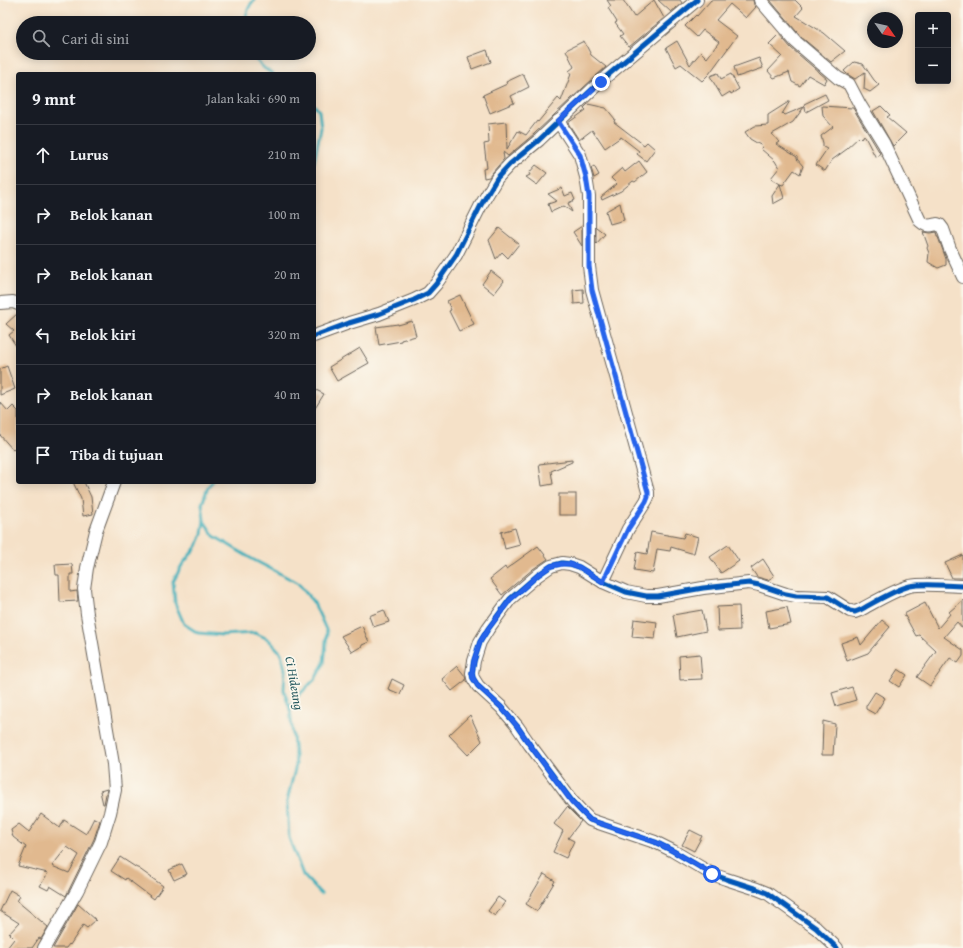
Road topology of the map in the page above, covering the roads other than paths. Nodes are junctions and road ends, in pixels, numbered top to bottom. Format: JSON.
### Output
{"nodes":[{"id":1,"x":697,"y":0,"type":"edge"},
{"id":2,"x":760,"y":0,"type":"edge"},
{"id":3,"x":558,"y":121,"type":"junction"},
{"id":4,"x":963,"y":277,"type":"edge"},
{"id":5,"x":0,"y":303,"type":"edge"},
{"id":6,"x":16,"y":303,"type":"edge"},
{"id":7,"x":316,"y":335,"type":"edge"},
{"id":8,"x":113,"y":484,"type":"edge"},
{"id":9,"x":603,"y":582,"type":"junction"},
{"id":10,"x":963,"y":586,"type":"edge"},
{"id":11,"x":44,"y":948,"type":"edge"},
{"id":12,"x":837,"y":948,"type":"edge"}],
"edges":[{"from":1,"to":3,"type":"street"},
{"from":2,"to":4,"type":"street"},
{"from":3,"to":7,"type":"street"},
{"from":3,"to":9,"type":"street"},
{"from":5,"to":6,"type":"street"},
{"from":8,"to":11,"type":"street"},
{"from":9,"to":10,"type":"street"},
{"from":9,"to":12,"type":"street"}]}
